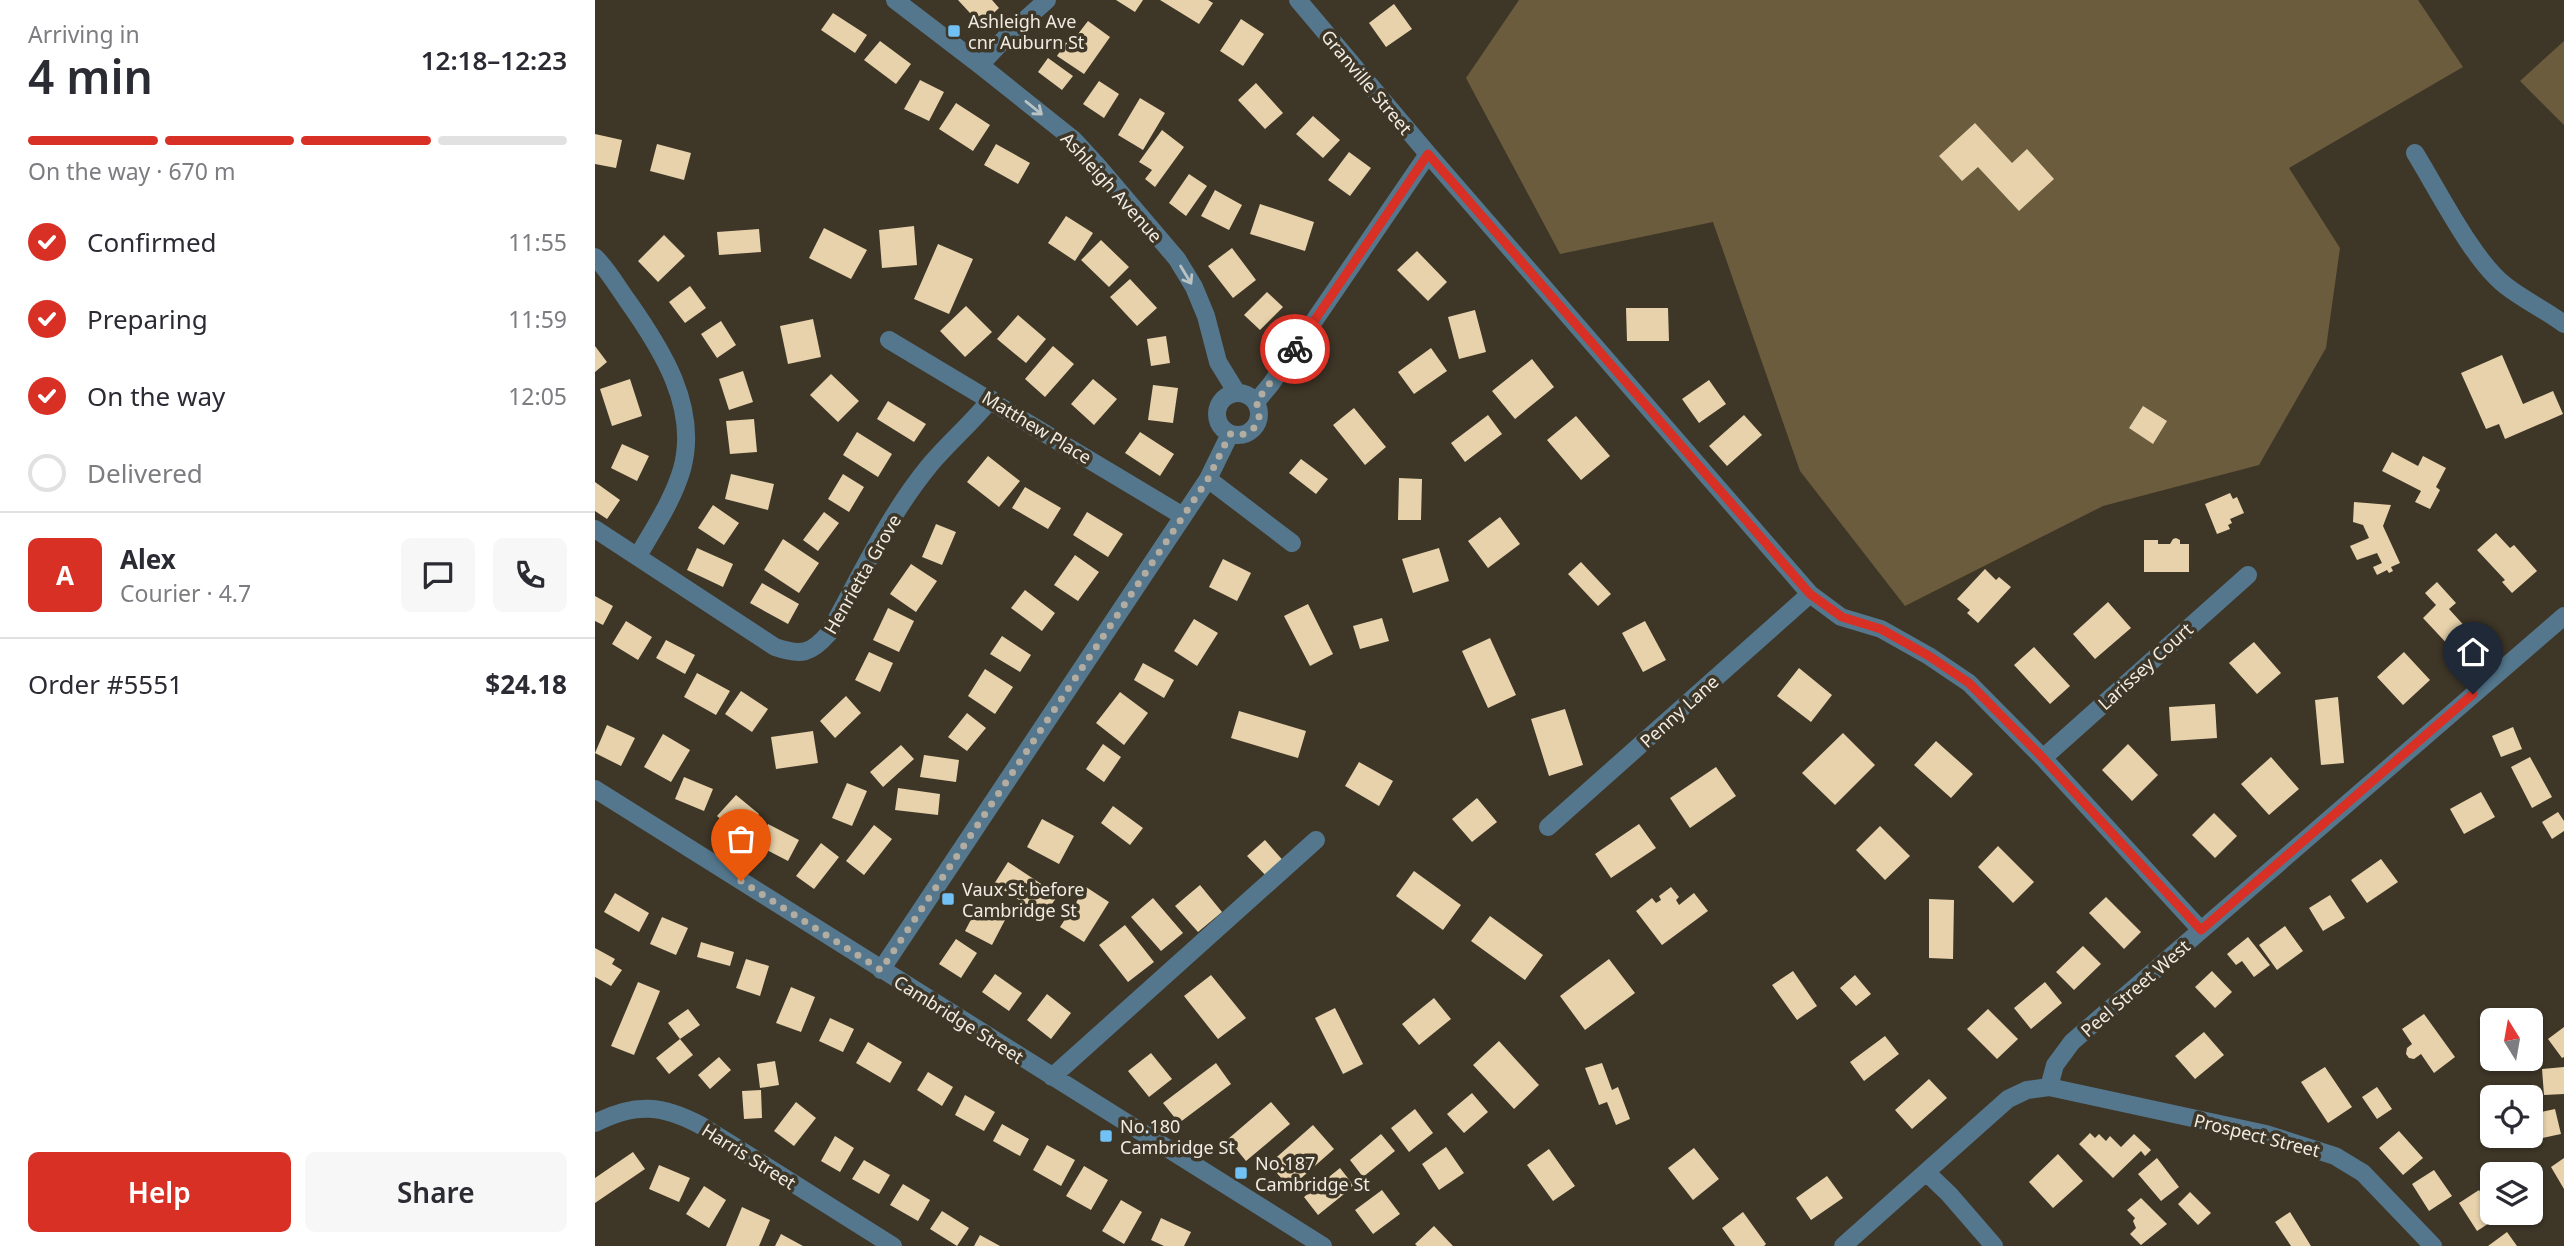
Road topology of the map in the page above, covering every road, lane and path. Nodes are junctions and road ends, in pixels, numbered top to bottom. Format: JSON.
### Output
{"nodes":[{"id":1,"x":895,"y":0,"type":"edge"},
{"id":2,"x":1047,"y":0,"type":"edge"},
{"id":3,"x":1298,"y":0,"type":"edge"},
{"id":4,"x":981,"y":65,"type":"junction"},
{"id":5,"x":2415,"y":153,"type":"dead end"},
{"id":6,"x":1428,"y":154,"type":"junction"},
{"id":7,"x":595,"y":257,"type":"edge"},
{"id":8,"x":2564,"y":324,"type":"edge"},
{"id":9,"x":889,"y":340,"type":"dead end"},
{"id":10,"x":1237,"y":393,"type":"junction"},
{"id":11,"x":991,"y":399,"type":"junction"},
{"id":12,"x":1256,"y":402,"type":"junction"},
{"id":13,"x":1230,"y":434,"type":"junction"},
{"id":14,"x":1208,"y":479,"type":"junction"},
{"id":15,"x":1184,"y":516,"type":"junction"},
{"id":16,"x":595,"y":529,"type":"edge"},
{"id":17,"x":1292,"y":543,"type":"dead end"},
{"id":18,"x":638,"y":556,"type":"junction"},
{"id":19,"x":2248,"y":575,"type":"dead end"},
{"id":20,"x":1810,"y":594,"type":"junction"},
{"id":21,"x":2564,"y":615,"type":"edge"},
{"id":22,"x":2043,"y":758,"type":"junction"},
{"id":23,"x":597,"y":795,"type":"edge"},
{"id":24,"x":1548,"y":827,"type":"dead end"},
{"id":25,"x":1316,"y":840,"type":"dead end"},
{"id":26,"x":2201,"y":930,"type":"junction"},
{"id":27,"x":881,"y":970,"type":"junction"},
{"id":28,"x":1052,"y":1077,"type":"junction"},
{"id":29,"x":2049,"y":1087,"type":"junction"},
{"id":30,"x":595,"y":1123,"type":"edge"},
{"id":31,"x":1926,"y":1172,"type":"junction"},
{"id":32,"x":893,"y":1246,"type":"edge"},
{"id":33,"x":1323,"y":1246,"type":"edge"},
{"id":34,"x":1843,"y":1246,"type":"edge"},
{"id":35,"x":1994,"y":1246,"type":"edge"},
{"id":36,"x":2433,"y":1246,"type":"edge"}],
"edges":[{"from":1,"to":4,"type":"street","name":"Ashleigh Avenue"},
{"from":2,"to":4,"type":"street"},
{"from":3,"to":6,"type":"street","name":"Granville Street"},
{"from":4,"to":10,"type":"street","name":"Ashleigh Avenue","one_way":true},
{"from":5,"to":8,"type":"street"},
{"from":6,"to":12,"type":"street"},
{"from":6,"to":20,"type":"street","name":"Granville Street"},
{"from":7,"to":18,"type":"street"},
{"from":9,"to":11,"type":"street","name":"Matthew Place"},
{"from":10,"to":12,"type":"street"},
{"from":10,"to":13,"type":"street"},
{"from":11,"to":15,"type":"street","name":"Matthew Place"},
{"from":11,"to":18,"type":"street","name":"Henrietta Grove"},
{"from":12,"to":13,"type":"street"},
{"from":13,"to":14,"type":"street"},
{"from":14,"to":15,"type":"street"},
{"from":14,"to":17,"type":"street"},
{"from":15,"to":27,"type":"street"},
{"from":16,"to":18,"type":"street","name":"Henrietta Grove"},
{"from":19,"to":22,"type":"street","name":"Larissey Court"},
{"from":20,"to":22,"type":"street","name":"Granville Street"},
{"from":20,"to":24,"type":"street","name":"Penny Lane"},
{"from":21,"to":26,"type":"street","name":"Peel Street West"},
{"from":22,"to":26,"type":"street","name":"Granville Street"},
{"from":23,"to":27,"type":"street","name":"Cambridge Street"},
{"from":25,"to":28,"type":"street"},
{"from":26,"to":29,"type":"street","name":"Peel Street West"},
{"from":27,"to":28,"type":"street","name":"Cambridge Street"},
{"from":28,"to":33,"type":"street","name":"Cambridge Street"},
{"from":29,"to":31,"type":"street"},
{"from":29,"to":36,"type":"street","name":"Prospect Street"},
{"from":30,"to":32,"type":"street","name":"Harris Street"},
{"from":31,"to":34,"type":"street"},
{"from":31,"to":35,"type":"street"}]}
